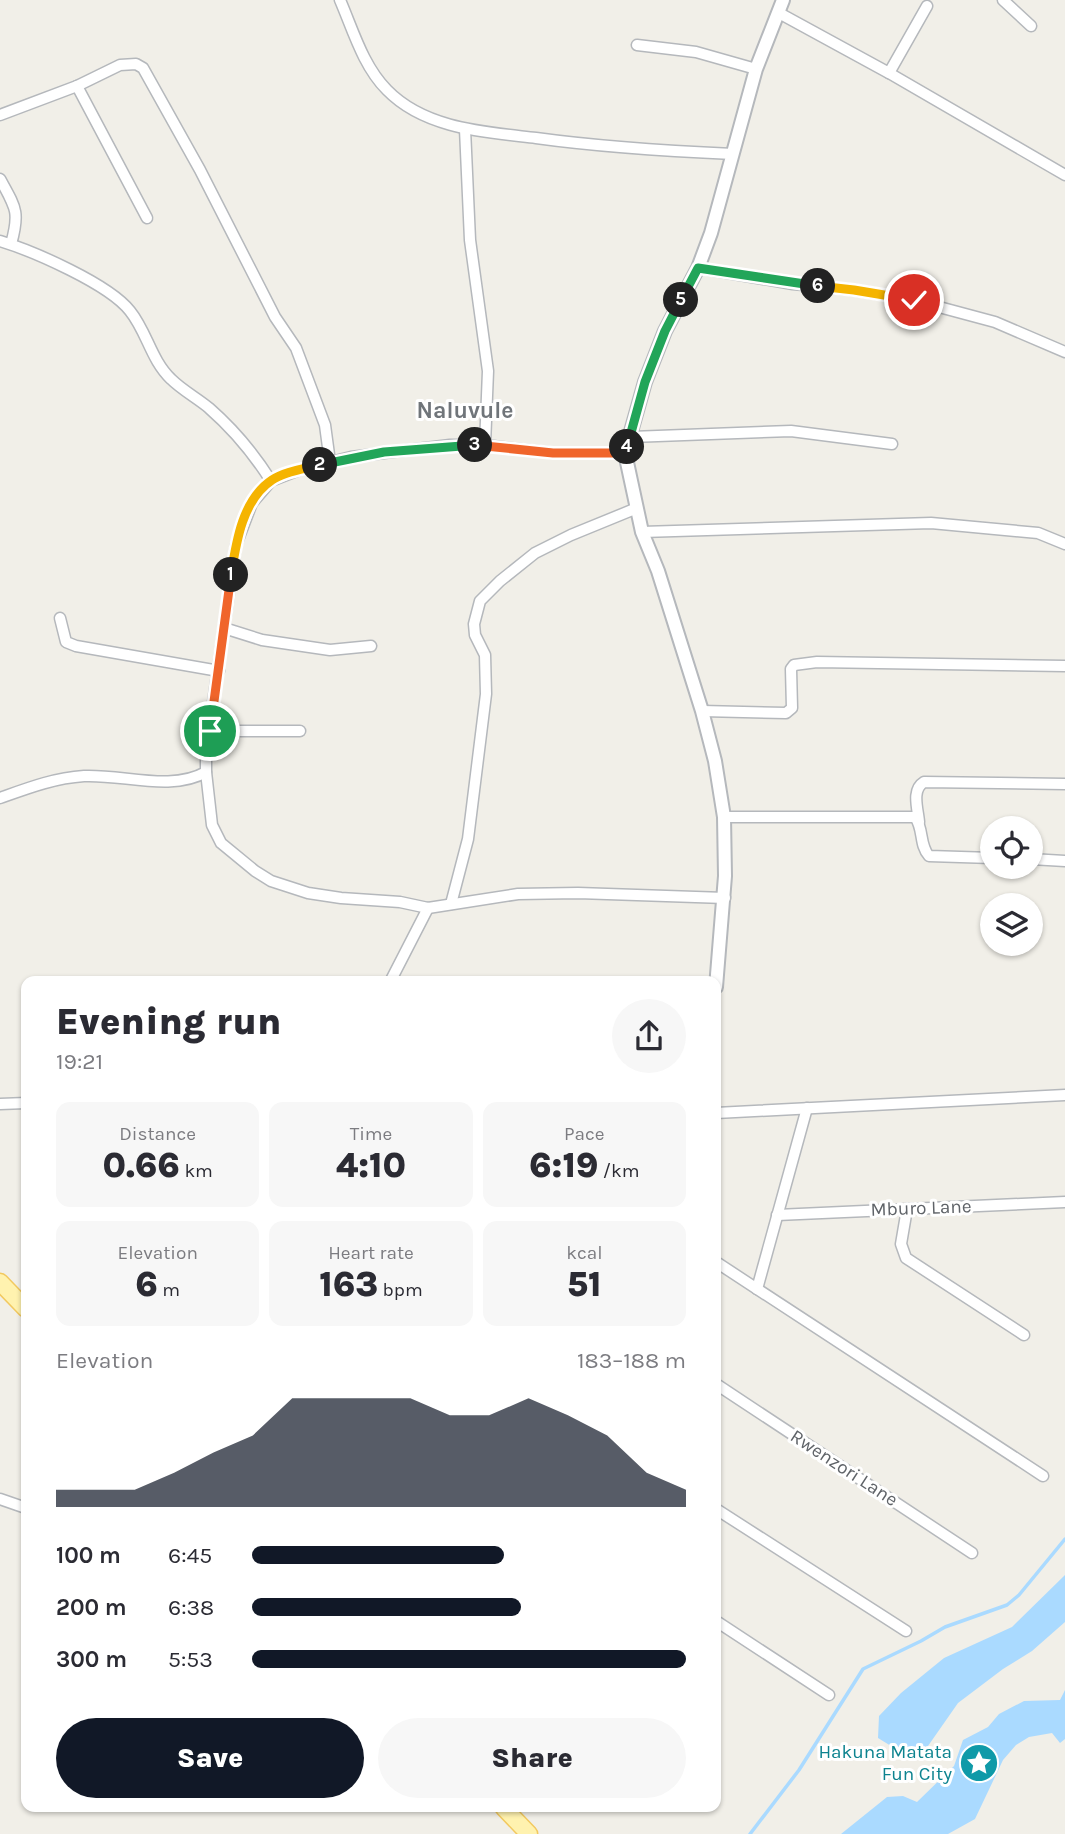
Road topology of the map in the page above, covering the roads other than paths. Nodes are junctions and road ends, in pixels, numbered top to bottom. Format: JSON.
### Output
{"nodes":[{"id":1,"x":340,"y":0,"type":"edge"},
{"id":2,"x":783,"y":0,"type":"edge"},
{"id":3,"x":1003,"y":0,"type":"edge"},
{"id":4,"x":928,"y":6,"type":"dead end"},
{"id":5,"x":779,"y":13,"type":"junction"},
{"id":6,"x":1031,"y":26,"type":"dead end"},
{"id":7,"x":637,"y":45,"type":"dead end"},
{"id":8,"x":756,"y":69,"type":"junction"},
{"id":9,"x":889,"y":73,"type":"junction"},
{"id":10,"x":77,"y":86,"type":"junction"},
{"id":11,"x":0,"y":115,"type":"edge"},
{"id":12,"x":465,"y":129,"type":"junction"},
{"id":13,"x":733,"y":154,"type":"junction"},
{"id":14,"x":1065,"y":174,"type":"edge"},
{"id":15,"x":0,"y":179,"type":"edge"},
{"id":16,"x":147,"y":218,"type":"dead end"},
{"id":17,"x":5,"y":243,"type":"edge"},
{"id":18,"x":698,"y":268,"type":"junction"},
{"id":19,"x":1065,"y":352,"type":"edge"},
{"id":20,"x":631,"y":437,"type":"junction"},
{"id":21,"x":892,"y":444,"type":"dead end"},
{"id":22,"x":485,"y":445,"type":"junction"},
{"id":23,"x":625,"y":453,"type":"junction"},
{"id":24,"x":330,"y":462,"type":"junction"},
{"id":25,"x":271,"y":481,"type":"junction"},
{"id":26,"x":637,"y":508,"type":"junction"},
{"id":27,"x":642,"y":532,"type":"junction"},
{"id":28,"x":1065,"y":544,"type":"edge"},
{"id":29,"x":61,"y":618,"type":"dead end"},
{"id":30,"x":224,"y":628,"type":"junction"},
{"id":31,"x":371,"y":646,"type":"dead end"},
{"id":32,"x":1065,"y":666,"type":"edge"},
{"id":33,"x":219,"y":671,"type":"junction"},
{"id":34,"x":702,"y":711,"type":"junction"},
{"id":35,"x":210,"y":731,"type":"junction"},
{"id":36,"x":300,"y":731,"type":"dead end"},
{"id":37,"x":206,"y":772,"type":"junction"},
{"id":38,"x":1065,"y":784,"type":"edge"},
{"id":39,"x":0,"y":798,"type":"edge"},
{"id":40,"x":724,"y":817,"type":"junction"},
{"id":41,"x":919,"y":822,"type":"junction"},
{"id":42,"x":980,"y":858,"type":"edge"},
{"id":43,"x":1043,"y":860,"type":"edge"},
{"id":44,"x":1065,"y":861,"type":"edge"},
{"id":45,"x":725,"y":898,"type":"junction"},
{"id":46,"x":452,"y":904,"type":"junction"},
{"id":47,"x":428,"y":908,"type":"junction"},
{"id":48,"x":393,"y":976,"type":"edge"},
{"id":49,"x":717,"y":976,"type":"edge"},
{"id":50,"x":1065,"y":1095,"type":"edge"},
{"id":51,"x":21,"y":1103,"type":"edge"},
{"id":52,"x":0,"y":1104,"type":"edge"},
{"id":53,"x":807,"y":1108,"type":"junction"},
{"id":54,"x":721,"y":1113,"type":"edge"},
{"id":55,"x":1065,"y":1202,"type":"edge"},
{"id":56,"x":907,"y":1209,"type":"junction"},
{"id":57,"x":777,"y":1214,"type":"junction"},
{"id":58,"x":721,"y":1265,"type":"edge"},
{"id":59,"x":0,"y":1282,"type":"edge"},
{"id":60,"x":757,"y":1289,"type":"junction"},
{"id":61,"x":21,"y":1304,"type":"edge"},
{"id":62,"x":1024,"y":1335,"type":"dead end"},
{"id":63,"x":721,"y":1387,"type":"edge"},
{"id":64,"x":1043,"y":1476,"type":"dead end"},
{"id":65,"x":0,"y":1499,"type":"edge"},
{"id":66,"x":21,"y":1506,"type":"edge"},
{"id":67,"x":721,"y":1512,"type":"edge"},
{"id":68,"x":972,"y":1553,"type":"dead end"},
{"id":69,"x":721,"y":1624,"type":"edge"},
{"id":70,"x":906,"y":1631,"type":"dead end"},
{"id":71,"x":829,"y":1695,"type":"dead end"},
{"id":72,"x":508,"y":1812,"type":"edge"},
{"id":73,"x":529,"y":1834,"type":"edge"}],
"edges":[{"from":1,"to":12,"type":"street"},
{"from":2,"to":5,"type":"street"},
{"from":3,"to":6,"type":"street"},
{"from":4,"to":9,"type":"street"},
{"from":5,"to":8,"type":"street"},
{"from":5,"to":9,"type":"street"},
{"from":7,"to":8,"type":"street"},
{"from":8,"to":13,"type":"street"},
{"from":9,"to":14,"type":"street"},
{"from":10,"to":11,"type":"street"},
{"from":10,"to":16,"type":"street"},
{"from":10,"to":24,"type":"street"},
{"from":12,"to":13,"type":"street"},
{"from":12,"to":22,"type":"street"},
{"from":13,"to":18,"type":"street"},
{"from":15,"to":17,"type":"street"},
{"from":17,"to":25,"type":"street"},
{"from":18,"to":19,"type":"street"},
{"from":18,"to":20,"type":"street"},
{"from":20,"to":21,"type":"street"},
{"from":20,"to":23,"type":"street"},
{"from":22,"to":23,"type":"street"},
{"from":22,"to":24,"type":"street"},
{"from":23,"to":26,"type":"street"},
{"from":24,"to":25,"type":"street"},
{"from":25,"to":30,"type":"street"},
{"from":26,"to":27,"type":"street"},
{"from":26,"to":46,"type":"street"},
{"from":27,"to":28,"type":"street"},
{"from":27,"to":34,"type":"street"},
{"from":29,"to":33,"type":"street"},
{"from":30,"to":31,"type":"street"},
{"from":30,"to":33,"type":"street"},
{"from":32,"to":34,"type":"street"},
{"from":33,"to":35,"type":"street"},
{"from":34,"to":40,"type":"street"},
{"from":35,"to":36,"type":"street"},
{"from":35,"to":37,"type":"street"},
{"from":37,"to":39,"type":"street"},
{"from":37,"to":47,"type":"street"},
{"from":38,"to":41,"type":"street"},
{"from":40,"to":41,"type":"street"},
{"from":40,"to":45,"type":"street"},
{"from":41,"to":42,"type":"street"},
{"from":43,"to":44,"type":"street"},
{"from":45,"to":46,"type":"street"},
{"from":45,"to":49,"type":"street"},
{"from":46,"to":47,"type":"street"},
{"from":47,"to":48,"type":"street"},
{"from":50,"to":53,"type":"street"},
{"from":51,"to":52,"type":"street"},
{"from":53,"to":54,"type":"street"},
{"from":53,"to":57,"type":"street"},
{"from":55,"to":56,"type":"street","name":"Mburo Lane"},
{"from":56,"to":57,"type":"street","name":"Mburo Lane"},
{"from":56,"to":62,"type":"street"},
{"from":57,"to":60,"type":"street"},
{"from":58,"to":60,"type":"street"},
{"from":59,"to":61,"type":"main road"},
{"from":60,"to":64,"type":"street"},
{"from":63,"to":68,"type":"street","name":"Rwenzori Lane"},
{"from":65,"to":66,"type":"street"},
{"from":67,"to":70,"type":"street"},
{"from":69,"to":71,"type":"street"},
{"from":72,"to":73,"type":"main road"}]}
